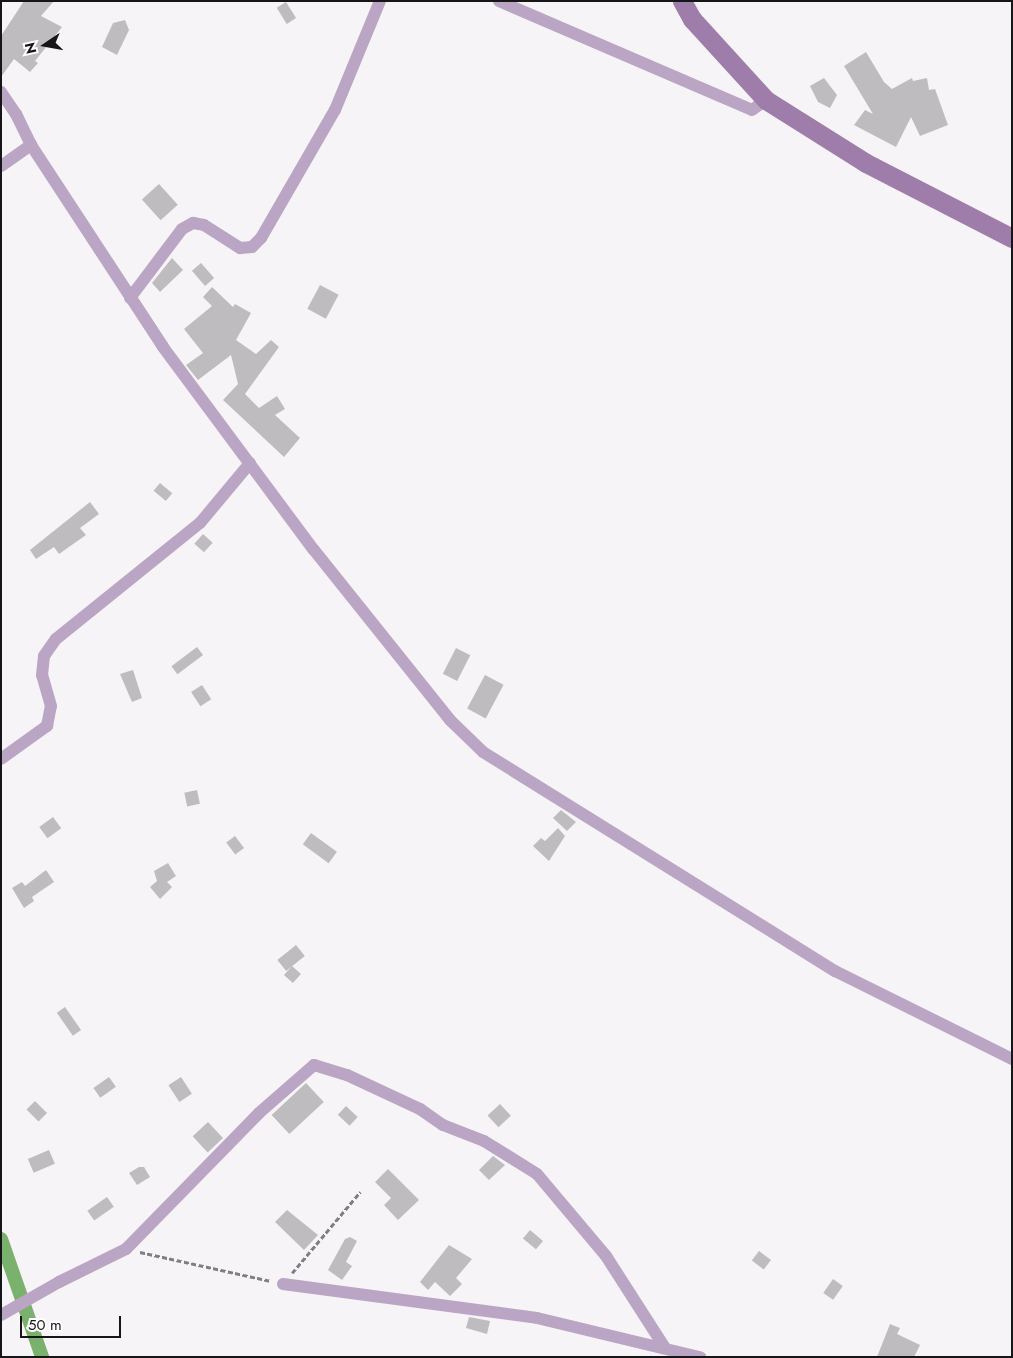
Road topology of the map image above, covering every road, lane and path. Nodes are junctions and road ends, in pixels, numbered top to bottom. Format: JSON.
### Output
{"nodes":[{"id":1,"x":380,"y":1,"type":"edge"},
{"id":2,"x":500,"y":1,"type":"edge"},
{"id":3,"x":682,"y":1,"type":"edge"},
{"id":4,"x":1,"y":92,"type":"edge"},
{"id":5,"x":766,"y":100,"type":"junction"},
{"id":6,"x":31,"y":145,"type":"junction"},
{"id":7,"x":1,"y":166,"type":"edge"},
{"id":8,"x":1012,"y":238,"type":"edge"},
{"id":9,"x":130,"y":298,"type":"junction"},
{"id":10,"x":250,"y":463,"type":"junction"},
{"id":11,"x":1,"y":758,"type":"edge"},
{"id":12,"x":1012,"y":1059,"type":"edge"},
{"id":13,"x":360,"y":1192,"type":"dead end"},
{"id":14,"x":126,"y":1250,"type":"junction"},
{"id":15,"x":283,"y":1284,"type":"junction"},
{"id":16,"x":1,"y":1315,"type":"edge"},
{"id":17,"x":665,"y":1348,"type":"junction"},
{"id":18,"x":700,"y":1357,"type":"edge"}],
"edges":[{"from":1,"to":9,"type":"street"},
{"from":2,"to":5,"type":"street"},
{"from":3,"to":5,"type":"main road"},
{"from":4,"to":6,"type":"street"},
{"from":5,"to":8,"type":"main road"},
{"from":6,"to":7,"type":"street"},
{"from":6,"to":9,"type":"street"},
{"from":9,"to":10,"type":"street"},
{"from":10,"to":11,"type":"street"},
{"from":10,"to":12,"type":"street"},
{"from":13,"to":15,"type":"path"},
{"from":14,"to":15,"type":"path"},
{"from":14,"to":16,"type":"street"},
{"from":14,"to":17,"type":"street"},
{"from":15,"to":17,"type":"street"},
{"from":17,"to":18,"type":"street"}]}
